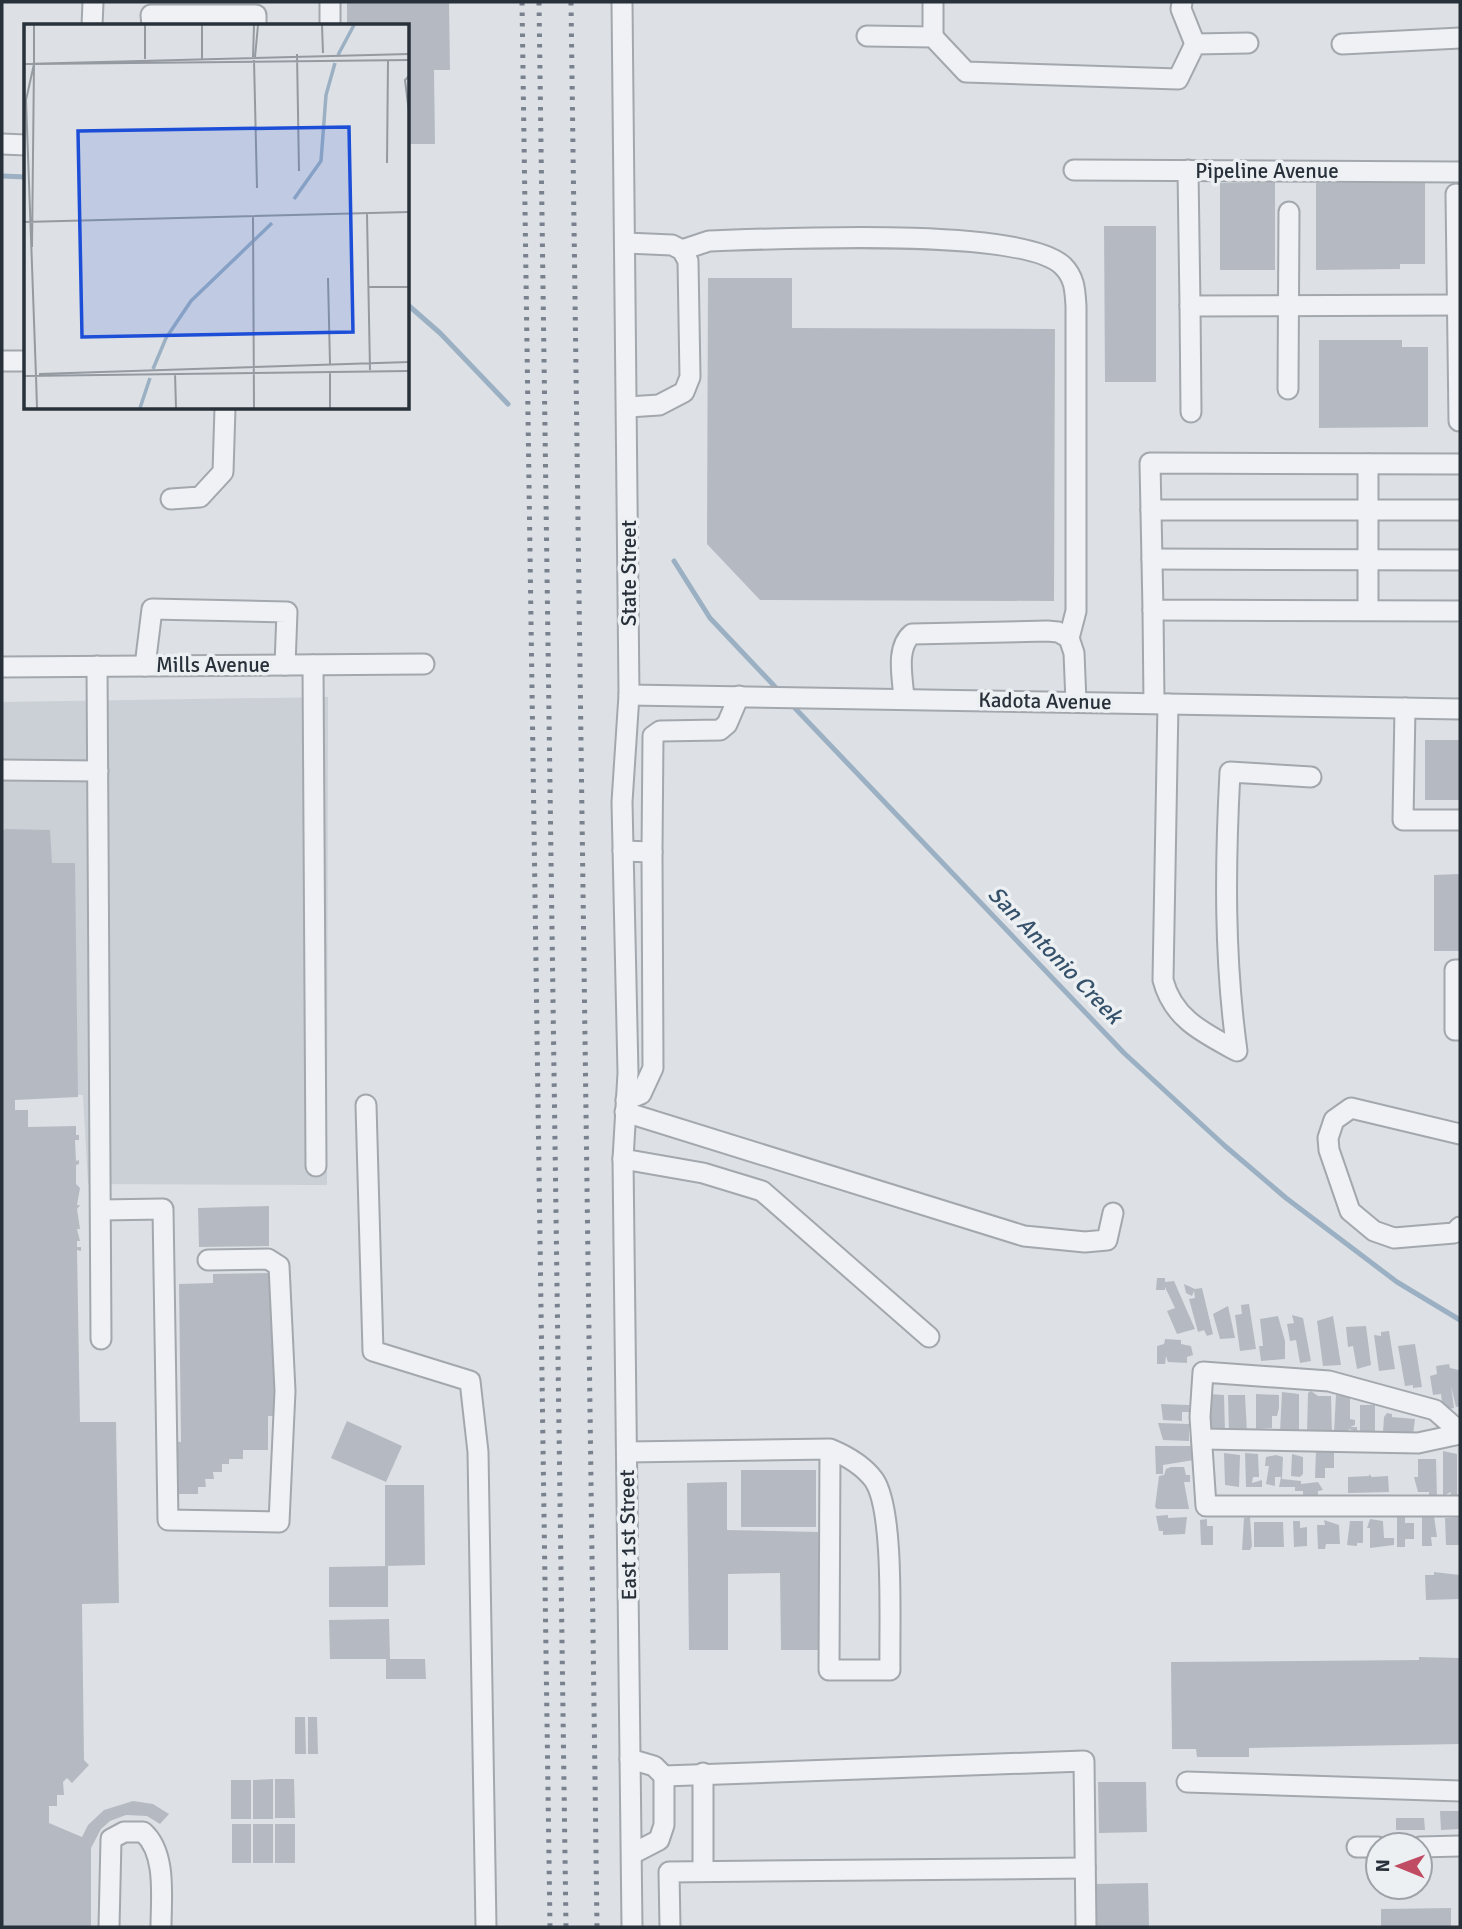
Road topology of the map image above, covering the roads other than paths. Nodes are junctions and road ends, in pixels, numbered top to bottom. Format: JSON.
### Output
{"nodes":[{"id":1,"x":93,"y":2,"type":"edge"},
{"id":2,"x":330,"y":2,"type":"edge"},
{"id":3,"x":622,"y":2,"type":"edge"},
{"id":4,"x":933,"y":2,"type":"edge"},
{"id":5,"x":1182,"y":2,"type":"edge"},
{"id":6,"x":92,"y":24,"type":"edge"},
{"id":7,"x":152,"y":24,"type":"edge"},
{"id":8,"x":256,"y":24,"type":"edge"},
{"id":9,"x":330,"y":24,"type":"edge"},
{"id":10,"x":867,"y":36,"type":"dead end"},
{"id":11,"x":933,"y":37,"type":"junction"},
{"id":12,"x":1460,"y":38,"type":"edge"},
{"id":13,"x":1248,"y":43,"type":"dead end"},
{"id":14,"x":1195,"y":44,"type":"junction"},
{"id":15,"x":1342,"y":44,"type":"dead end"},
{"id":16,"x":2,"y":144,"type":"edge"},
{"id":17,"x":24,"y":145,"type":"edge"},
{"id":18,"x":1074,"y":170,"type":"dead end"},
{"id":19,"x":1188,"y":170,"type":"junction"},
{"id":20,"x":1460,"y":172,"type":"edge"},
{"id":21,"x":1456,"y":194,"type":"dead end"},
{"id":22,"x":1289,"y":212,"type":"dead end"},
{"id":23,"x":626,"y":243,"type":"junction"},
{"id":24,"x":682,"y":250,"type":"junction"},
{"id":25,"x":1459,"y":305,"type":"edge"},
{"id":26,"x":1190,"y":306,"type":"junction"},
{"id":27,"x":1289,"y":306,"type":"junction"},
{"id":28,"x":2,"y":361,"type":"edge"},
{"id":29,"x":24,"y":361,"type":"edge"},
{"id":30,"x":1288,"y":389,"type":"dead end"},
{"id":31,"x":628,"y":407,"type":"junction"},
{"id":32,"x":225,"y":410,"type":"edge"},
{"id":33,"x":1191,"y":412,"type":"dead end"},
{"id":34,"x":1460,"y":421,"type":"edge"},
{"id":35,"x":1368,"y":464,"type":"junction"},
{"id":36,"x":1460,"y":464,"type":"edge"},
{"id":37,"x":172,"y":499,"type":"dead end"},
{"id":38,"x":1151,"y":510,"type":"junction"},
{"id":39,"x":1368,"y":510,"type":"junction"},
{"id":40,"x":1460,"y":510,"type":"edge"},
{"id":41,"x":1152,"y":559,"type":"junction"},
{"id":42,"x":1368,"y":560,"type":"junction"},
{"id":43,"x":1460,"y":560,"type":"edge"},
{"id":44,"x":1153,"y":610,"type":"junction"},
{"id":45,"x":1368,"y":610,"type":"junction"},
{"id":46,"x":1460,"y":611,"type":"edge"},
{"id":47,"x":1069,"y":638,"type":"junction"},
{"id":48,"x":424,"y":664,"type":"dead end"},
{"id":49,"x":285,"y":665,"type":"junction"},
{"id":50,"x":313,"y":665,"type":"junction"},
{"id":51,"x":97,"y":666,"type":"junction"},
{"id":52,"x":145,"y":666,"type":"junction"},
{"id":53,"x":2,"y":667,"type":"edge"},
{"id":54,"x":629,"y":695,"type":"junction"},
{"id":55,"x":739,"y":696,"type":"junction"},
{"id":56,"x":904,"y":699,"type":"junction"},
{"id":57,"x":1076,"y":702,"type":"junction"},
{"id":58,"x":1161,"y":704,"type":"junction"},
{"id":59,"x":1405,"y":708,"type":"junction"},
{"id":60,"x":1460,"y":709,"type":"edge"},
{"id":61,"x":2,"y":770,"type":"edge"},
{"id":62,"x":98,"y":771,"type":"junction"},
{"id":63,"x":1311,"y":777,"type":"dead end"},
{"id":64,"x":1460,"y":820,"type":"edge"},
{"id":65,"x":623,"y":851,"type":"junction"},
{"id":66,"x":652,"y":852,"type":"junction"},
{"id":67,"x":626,"y":959,"type":"junction"},
{"id":68,"x":654,"y":959,"type":"junction"},
{"id":69,"x":1460,"y":970,"type":"edge"},
{"id":70,"x":627,"y":1016,"type":"junction"},
{"id":71,"x":654,"y":1016,"type":"junction"},
{"id":72,"x":1460,"y":1030,"type":"edge"},
{"id":73,"x":366,"y":1105,"type":"dead end"},
{"id":74,"x":626,"y":1106,"type":"junction"},
{"id":75,"x":1460,"y":1134,"type":"edge"},
{"id":76,"x":623,"y":1151,"type":"junction"},
{"id":77,"x":316,"y":1166,"type":"dead end"},
{"id":78,"x":101,"y":1210,"type":"junction"},
{"id":79,"x":1113,"y":1213,"type":"dead end"},
{"id":80,"x":1460,"y":1227,"type":"edge"},
{"id":81,"x":208,"y":1260,"type":"dead end"},
{"id":82,"x":929,"y":1337,"type":"dead end"},
{"id":83,"x":101,"y":1339,"type":"dead end"},
{"id":84,"x":1460,"y":1433,"type":"edge"},
{"id":85,"x":1202,"y":1439,"type":"junction"},
{"id":86,"x":830,"y":1449,"type":"junction"},
{"id":87,"x":627,"y":1452,"type":"junction"},
{"id":88,"x":1460,"y":1506,"type":"edge"},
{"id":89,"x":631,"y":1759,"type":"junction"},
{"id":90,"x":703,"y":1773,"type":"junction"},
{"id":91,"x":664,"y":1776,"type":"junction"},
{"id":92,"x":1187,"y":1782,"type":"dead end"},
{"id":93,"x":1460,"y":1791,"type":"edge"},
{"id":94,"x":1460,"y":1846,"type":"edge"},
{"id":95,"x":1357,"y":1847,"type":"dead end"},
{"id":96,"x":1364,"y":1847,"type":"edge"},
{"id":97,"x":1434,"y":1847,"type":"edge"},
{"id":98,"x":632,"y":1854,"type":"junction"},
{"id":99,"x":1086,"y":1868,"type":"junction"},
{"id":100,"x":703,"y":1871,"type":"junction"},
{"id":101,"x":108,"y":1927,"type":"edge"},
{"id":102,"x":161,"y":1927,"type":"edge"},
{"id":103,"x":486,"y":1927,"type":"edge"},
{"id":104,"x":632,"y":1927,"type":"edge"},
{"id":105,"x":670,"y":1927,"type":"edge"},
{"id":106,"x":1086,"y":1927,"type":"edge"}],
"edges":[{"from":1,"to":6,"type":"street"},
{"from":2,"to":9,"type":"street"},
{"from":3,"to":23,"type":"street","name":"State Street"},
{"from":4,"to":11,"type":"street"},
{"from":5,"to":14,"type":"street"},
{"from":7,"to":8,"type":"street"},
{"from":10,"to":11,"type":"street"},
{"from":11,"to":14,"type":"street"},
{"from":12,"to":15,"type":"street"},
{"from":13,"to":14,"type":"street"},
{"from":16,"to":17,"type":"street"},
{"from":18,"to":19,"type":"street","name":"Pipeline Avenue"},
{"from":19,"to":20,"type":"street","name":"Pipeline Avenue"},
{"from":19,"to":26,"type":"street"},
{"from":21,"to":25,"type":"street"},
{"from":22,"to":27,"type":"street"},
{"from":23,"to":24,"type":"street"},
{"from":23,"to":31,"type":"street","name":"State Street"},
{"from":24,"to":31,"type":"street"},
{"from":24,"to":47,"type":"street"},
{"from":25,"to":27,"type":"street"},
{"from":25,"to":34,"type":"street"},
{"from":26,"to":27,"type":"street"},
{"from":26,"to":33,"type":"street"},
{"from":27,"to":30,"type":"street"},
{"from":28,"to":29,"type":"street"},
{"from":31,"to":54,"type":"street","name":"State Street"},
{"from":32,"to":37,"type":"street"},
{"from":35,"to":36,"type":"street"},
{"from":35,"to":38,"type":"street"},
{"from":35,"to":39,"type":"street"},
{"from":38,"to":39,"type":"street"},
{"from":38,"to":41,"type":"street"},
{"from":39,"to":40,"type":"street"},
{"from":39,"to":42,"type":"street"},
{"from":41,"to":42,"type":"street"},
{"from":41,"to":44,"type":"street"},
{"from":42,"to":43,"type":"street"},
{"from":42,"to":45,"type":"street"},
{"from":44,"to":45,"type":"street"},
{"from":44,"to":58,"type":"street"},
{"from":45,"to":46,"type":"street"},
{"from":47,"to":56,"type":"street"},
{"from":47,"to":57,"type":"street"},
{"from":48,"to":50,"type":"street","name":"Mills Avenue"},
{"from":49,"to":50,"type":"street","name":"Mills Avenue"},
{"from":49,"to":52,"type":"street","name":"Mills Avenue"},
{"from":49,"to":52,"type":"street"},
{"from":50,"to":77,"type":"street"},
{"from":51,"to":52,"type":"street","name":"Mills Avenue"},
{"from":51,"to":53,"type":"street","name":"Mills Avenue"},
{"from":51,"to":62,"type":"street"},
{"from":54,"to":55,"type":"street","name":"Kadota Avenue"},
{"from":54,"to":65,"type":"street","name":"State Street"},
{"from":55,"to":56,"type":"street","name":"Kadota Avenue"},
{"from":55,"to":66,"type":"street"},
{"from":56,"to":57,"type":"street","name":"Kadota Avenue"},
{"from":57,"to":58,"type":"street","name":"Kadota Avenue"},
{"from":58,"to":59,"type":"street","name":"Kadota Avenue"},
{"from":58,"to":63,"type":"street"},
{"from":59,"to":60,"type":"street","name":"Kadota Avenue"},
{"from":59,"to":64,"type":"street"},
{"from":61,"to":62,"type":"street"},
{"from":62,"to":78,"type":"street"},
{"from":65,"to":66,"type":"street"},
{"from":65,"to":67,"type":"street","name":"State Street"},
{"from":66,"to":68,"type":"street"},
{"from":67,"to":68,"type":"street"},
{"from":67,"to":70,"type":"street","name":"State Street"},
{"from":68,"to":71,"type":"street"},
{"from":69,"to":72,"type":"street"},
{"from":70,"to":71,"type":"street"},
{"from":70,"to":74,"type":"street","name":"State Street"},
{"from":71,"to":74,"type":"street"},
{"from":73,"to":103,"type":"street"},
{"from":74,"to":76,"type":"street","name":"State Street"},
{"from":74,"to":79,"type":"street"},
{"from":75,"to":80,"type":"street"},
{"from":76,"to":82,"type":"street"},
{"from":76,"to":87,"type":"street","name":"East 1st Street"},
{"from":78,"to":81,"type":"street"},
{"from":78,"to":83,"type":"street"},
{"from":84,"to":85,"type":"street"},
{"from":84,"to":85,"type":"street"},
{"from":85,"to":88,"type":"street"},
{"from":86,"to":86,"type":"street"},
{"from":86,"to":87,"type":"street"},
{"from":87,"to":89,"type":"street","name":"East 1st Street"},
{"from":89,"to":91,"type":"street"},
{"from":89,"to":98,"type":"street","name":"East 1st Street"},
{"from":90,"to":91,"type":"street"},
{"from":90,"to":99,"type":"street"},
{"from":90,"to":100,"type":"street"},
{"from":91,"to":98,"type":"street"},
{"from":92,"to":93,"type":"street"},
{"from":94,"to":97,"type":"street"},
{"from":95,"to":96,"type":"street"},
{"from":98,"to":104,"type":"street","name":"East 1st Street"},
{"from":99,"to":100,"type":"street"},
{"from":99,"to":106,"type":"street"},
{"from":100,"to":105,"type":"street"},
{"from":101,"to":102,"type":"street"}]}
